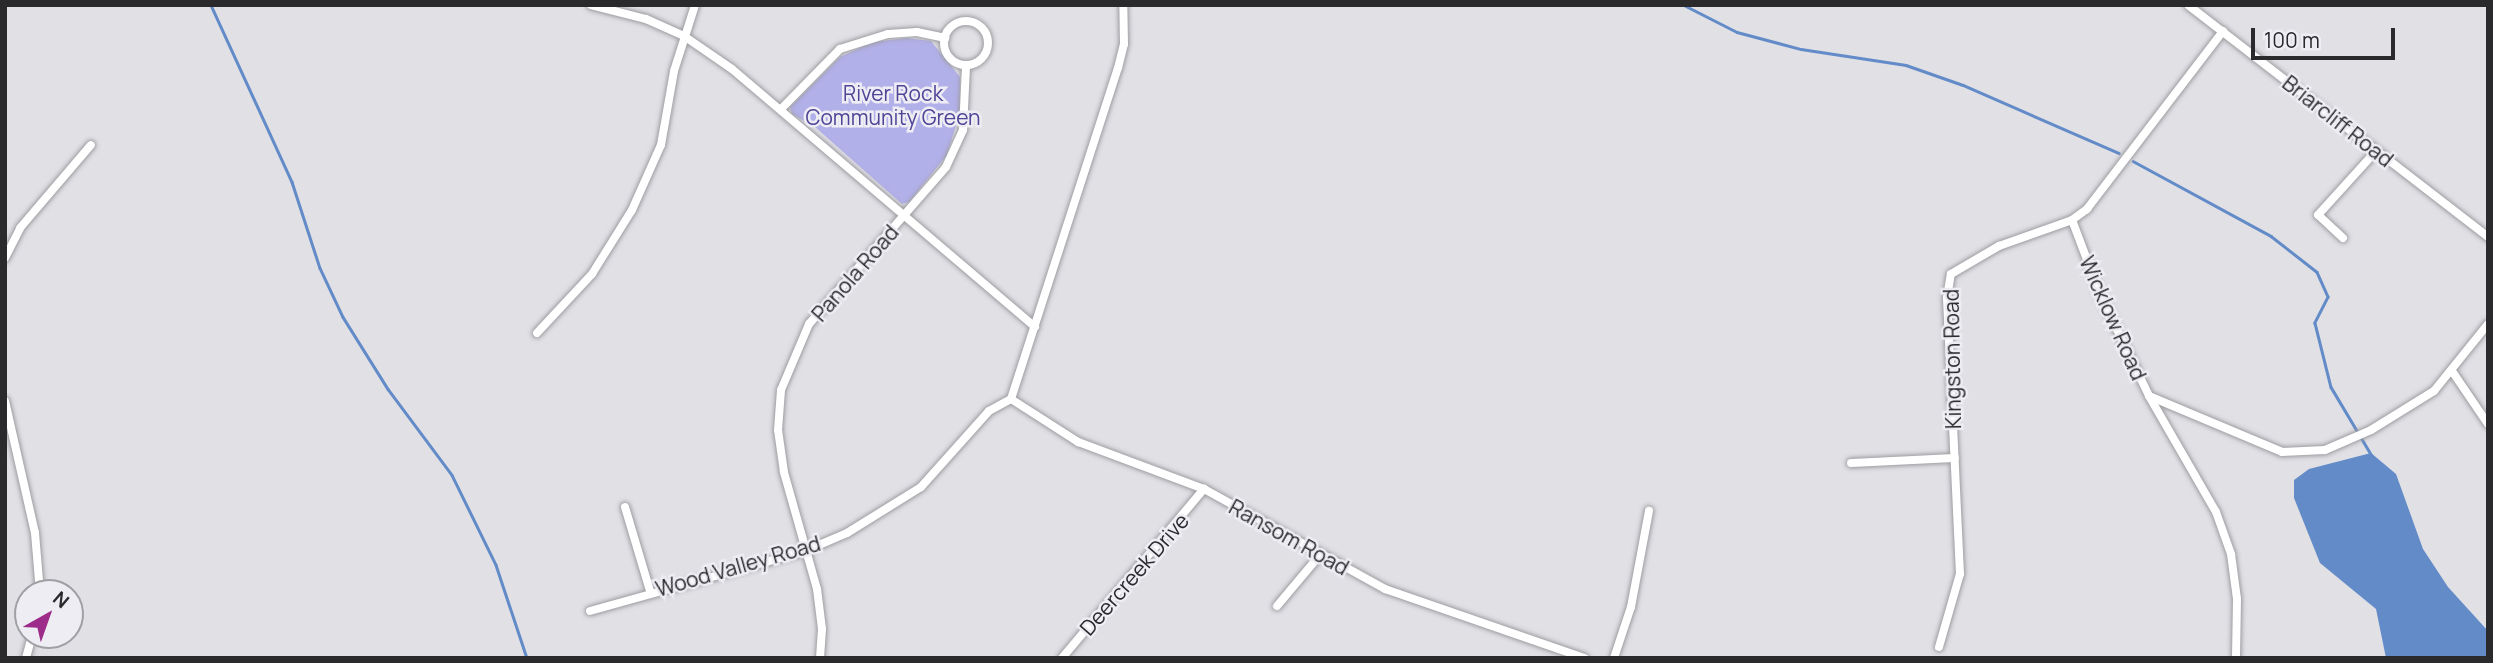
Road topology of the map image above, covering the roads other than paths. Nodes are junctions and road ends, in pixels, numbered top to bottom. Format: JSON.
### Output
{"nodes":[{"id":1,"x":591,"y":5,"type":"edge"},
{"id":2,"x":695,"y":5,"type":"edge"},
{"id":3,"x":1123,"y":5,"type":"edge"},
{"id":4,"x":2188,"y":5,"type":"edge"},
{"id":5,"x":2223,"y":31,"type":"junction"},
{"id":6,"x":684,"y":36,"type":"junction"},
{"id":7,"x":944,"y":38,"type":"junction"},
{"id":8,"x":966,"y":65,"type":"junction"},
{"id":9,"x":781,"y":109,"type":"junction"},
{"id":10,"x":90,"y":145,"type":"dead end"},
{"id":11,"x":2376,"y":151,"type":"junction"},
{"id":12,"x":905,"y":215,"type":"junction"},
{"id":13,"x":2072,"y":220,"type":"junction"},
{"id":14,"x":2488,"y":237,"type":"edge"},
{"id":15,"x":2343,"y":238,"type":"dead end"},
{"id":16,"x":5,"y":258,"type":"edge"},
{"id":17,"x":2488,"y":324,"type":"edge"},
{"id":18,"x":1035,"y":327,"type":"junction"},
{"id":19,"x":537,"y":333,"type":"dead end"},
{"id":20,"x":2452,"y":371,"type":"junction"},
{"id":21,"x":2149,"y":396,"type":"junction"},
{"id":22,"x":1008,"y":400,"type":"junction"},
{"id":23,"x":5,"y":401,"type":"edge"},
{"id":24,"x":2488,"y":424,"type":"edge"},
{"id":25,"x":1955,"y":458,"type":"junction"},
{"id":26,"x":1851,"y":463,"type":"dead end"},
{"id":27,"x":1204,"y":489,"type":"junction"},
{"id":28,"x":625,"y":507,"type":"dead end"},
{"id":29,"x":1649,"y":511,"type":"dead end"},
{"id":30,"x":805,"y":551,"type":"junction"},
{"id":31,"x":1320,"y":555,"type":"junction"},
{"id":32,"x":39,"y":579,"type":"edge"},
{"id":33,"x":649,"y":591,"type":"junction"},
{"id":34,"x":1278,"y":607,"type":"dead end"},
{"id":35,"x":590,"y":611,"type":"dead end"},
{"id":36,"x":1939,"y":648,"type":"dead end"},
{"id":37,"x":820,"y":658,"type":"edge"},
{"id":38,"x":1062,"y":658,"type":"edge"},
{"id":39,"x":1584,"y":658,"type":"edge"},
{"id":40,"x":1614,"y":658,"type":"edge"},
{"id":41,"x":2236,"y":658,"type":"edge"}],
"edges":[{"from":1,"to":6,"type":"street"},
{"from":2,"to":6,"type":"street"},
{"from":3,"to":18,"type":"street","name":"Wood Valley Road"},
{"from":4,"to":5,"type":"street","name":"Briarcliff Road"},
{"from":5,"to":11,"type":"street","name":"Briarcliff Road"},
{"from":5,"to":13,"type":"street","name":"Kingston Road"},
{"from":6,"to":9,"type":"street"},
{"from":6,"to":19,"type":"street"},
{"from":7,"to":8,"type":"street"},
{"from":7,"to":8,"type":"street"},
{"from":7,"to":9,"type":"street"},
{"from":8,"to":12,"type":"street","name":"Panola Road"},
{"from":9,"to":12,"type":"street"},
{"from":10,"to":16,"type":"street"},
{"from":11,"to":14,"type":"street","name":"Briarcliff Road"},
{"from":11,"to":15,"type":"street"},
{"from":12,"to":18,"type":"street"},
{"from":12,"to":30,"type":"street","name":"Panola Road"},
{"from":13,"to":21,"type":"street","name":"Wicklow Road"},
{"from":13,"to":25,"type":"street","name":"Kingston Road"},
{"from":17,"to":20,"type":"street","name":"Wicklow Road"},
{"from":18,"to":22,"type":"street","name":"Wood Valley Road"},
{"from":20,"to":21,"type":"street","name":"Wicklow Road"},
{"from":20,"to":24,"type":"street"},
{"from":21,"to":41,"type":"street"},
{"from":22,"to":27,"type":"street","name":"Ransom Road"},
{"from":22,"to":30,"type":"street","name":"Wood Valley Road"},
{"from":23,"to":32,"type":"street"},
{"from":25,"to":26,"type":"street"},
{"from":25,"to":36,"type":"street","name":"Kingston Road"},
{"from":27,"to":31,"type":"street","name":"Ransom Road"},
{"from":27,"to":38,"type":"street","name":"Deercreek Drive"},
{"from":28,"to":33,"type":"street"},
{"from":29,"to":40,"type":"street"},
{"from":30,"to":33,"type":"street","name":"Wood Valley Road"},
{"from":30,"to":37,"type":"street","name":"Panola Road"},
{"from":31,"to":34,"type":"street"},
{"from":31,"to":39,"type":"street","name":"Ransom Road"},
{"from":33,"to":35,"type":"street","name":"Wood Valley Road"}]}
